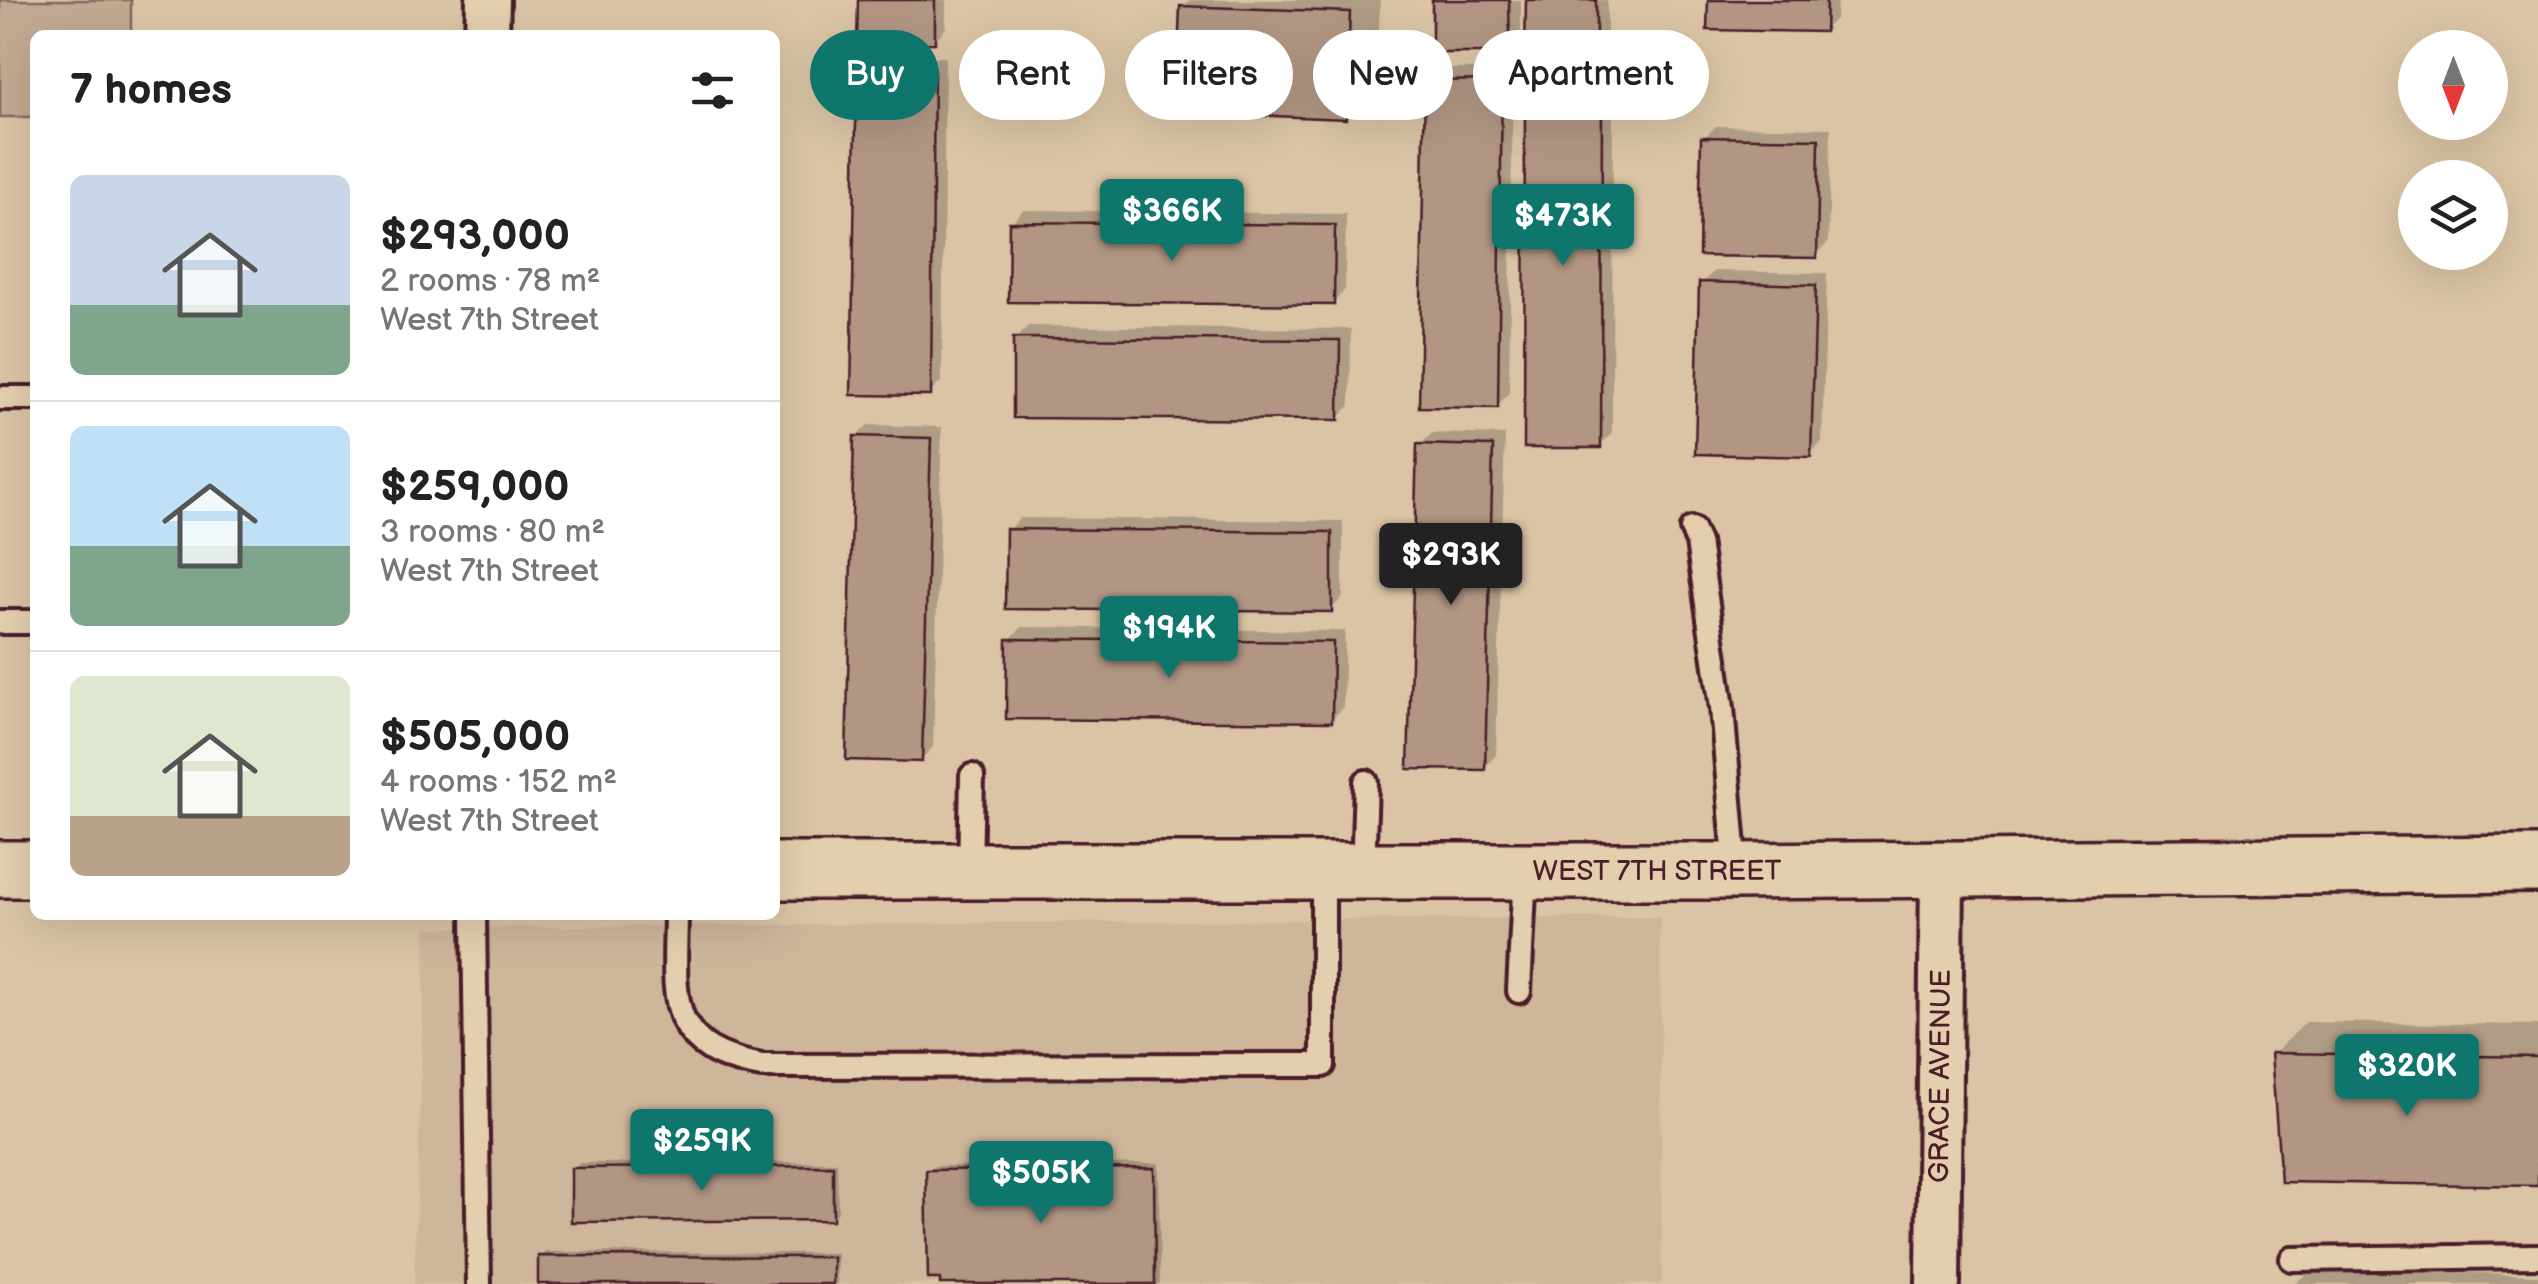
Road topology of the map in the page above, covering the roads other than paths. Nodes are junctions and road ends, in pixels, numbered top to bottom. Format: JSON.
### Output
{"nodes":[{"id":1,"x":488,"y":0,"type":"edge"},
{"id":2,"x":487,"y":30,"type":"edge"},
{"id":3,"x":0,"y":398,"type":"edge"},
{"id":4,"x":30,"y":398,"type":"edge"},
{"id":5,"x":1692,"y":529,"type":"dead end"},
{"id":6,"x":0,"y":622,"type":"edge"},
{"id":7,"x":30,"y":622,"type":"edge"},
{"id":8,"x":972,"y":776,"type":"dead end"},
{"id":9,"x":1366,"y":782,"type":"dead end"},
{"id":10,"x":2538,"y":864,"type":"edge"},
{"id":11,"x":1942,"y":868,"type":"junction"},
{"id":12,"x":0,"y":869,"type":"edge"},
{"id":13,"x":30,"y":869,"type":"edge"},
{"id":14,"x":970,"y":870,"type":"junction"},
{"id":15,"x":1736,"y":870,"type":"junction"},
{"id":16,"x":780,"y":871,"type":"edge"},
{"id":17,"x":1526,"y":871,"type":"junction"},
{"id":18,"x":1343,"y":872,"type":"junction"},
{"id":19,"x":474,"y":920,"type":"edge"},
{"id":20,"x":676,"y":920,"type":"edge"},
{"id":21,"x":1519,"y":991,"type":"dead end"},
{"id":22,"x":2538,"y":1256,"type":"edge"},
{"id":23,"x":2292,"y":1259,"type":"dead end"},
{"id":24,"x":479,"y":1284,"type":"edge"},
{"id":25,"x":1938,"y":1284,"type":"edge"}],
"edges":[{"from":1,"to":2,"type":"street"},
{"from":3,"to":4,"type":"lane"},
{"from":5,"to":15,"type":"lane"},
{"from":6,"to":7,"type":"lane"},
{"from":8,"to":14,"type":"lane"},
{"from":9,"to":18,"type":"lane"},
{"from":10,"to":11,"type":"main road","name":"WEST 7TH STREET"},
{"from":11,"to":15,"type":"main road","name":"WEST 7TH STREET"},
{"from":11,"to":25,"type":"street","name":"GRACE AVENUE"},
{"from":12,"to":13,"type":"main road"},
{"from":14,"to":16,"type":"main road","name":"WEST 7TH STREET"},
{"from":14,"to":18,"type":"main road","name":"WEST 7TH STREET"},
{"from":15,"to":17,"type":"main road","name":"WEST 7TH STREET"},
{"from":17,"to":18,"type":"main road","name":"WEST 7TH STREET"},
{"from":17,"to":21,"type":"lane"},
{"from":18,"to":20,"type":"lane"},
{"from":19,"to":24,"type":"lane"},
{"from":22,"to":23,"type":"lane"}]}
